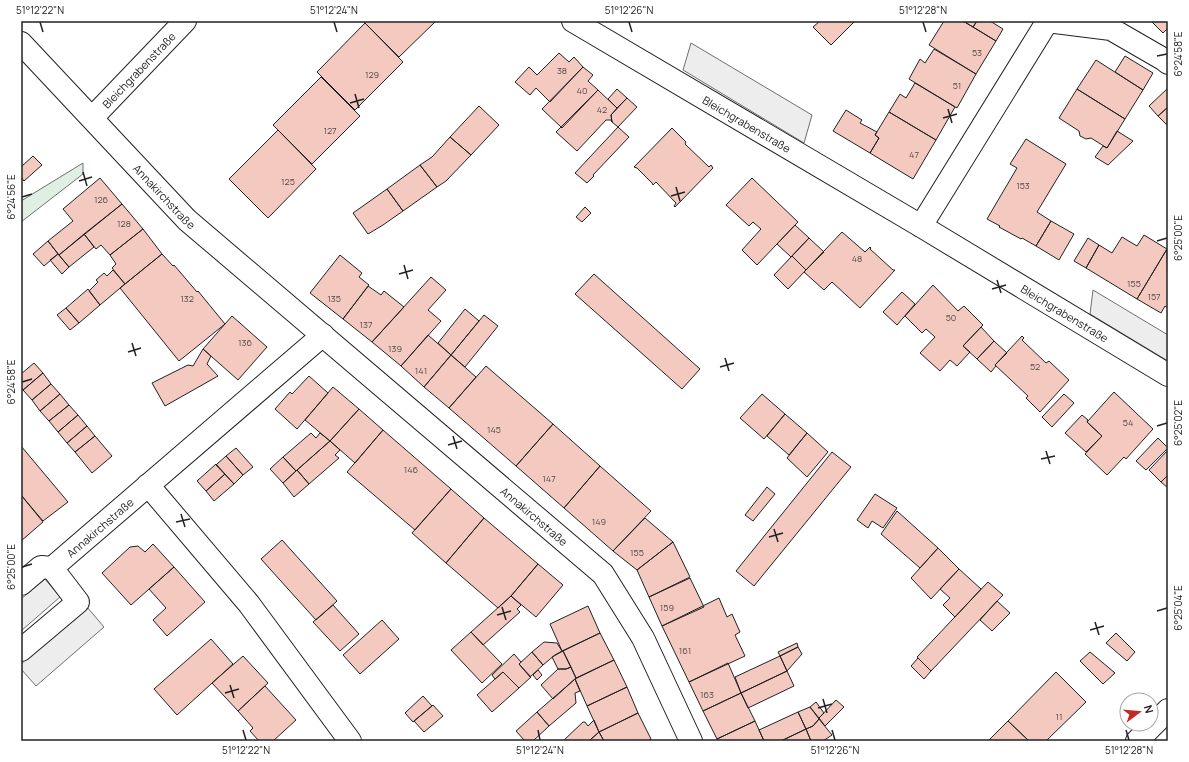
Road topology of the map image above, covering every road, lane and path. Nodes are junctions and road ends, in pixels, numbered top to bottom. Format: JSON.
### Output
{"nodes":[{"id":1,"x":185,"y":21,"type":"edge"},
{"id":2,"x":573,"y":21,"type":"edge"},
{"id":3,"x":1047,"y":21,"type":"edge"},
{"id":4,"x":21,"y":43,"type":"edge"},
{"id":5,"x":1168,"y":63,"type":"edge"},
{"id":6,"x":92,"y":118,"type":"junction"},
{"id":7,"x":921,"y":226,"type":"junction"},
{"id":8,"x":323,"y":335,"type":"junction"},
{"id":9,"x":1168,"y":375,"type":"edge"},
{"id":10,"x":148,"y":485,"type":"junction"},
{"id":11,"x":52,"y":568,"type":"junction"},
{"id":12,"x":21,"y":584,"type":"edge"},
{"id":13,"x":21,"y":650,"type":"edge"},
{"id":14,"x":1168,"y":710,"type":"edge"},
{"id":15,"x":350,"y":741,"type":"edge"},
{"id":16,"x":691,"y":741,"type":"edge"},
{"id":17,"x":1137,"y":741,"type":"edge"}],
"edges":[{"from":1,"to":6,"type":"street","name":"Bleichgrabenstraße"},
{"from":2,"to":7,"type":"street","name":"Bleichgrabenstraße"},
{"from":3,"to":5,"type":"street"},
{"from":3,"to":7,"type":"street"},
{"from":4,"to":6,"type":"street","name":"Annakirchstraße"},
{"from":6,"to":8,"type":"street","name":"Annakirchstraße"},
{"from":7,"to":9,"type":"street","name":"Bleichgrabenstraße"},
{"from":8,"to":10,"type":"street","name":"Annakirchstraße"},
{"from":8,"to":16,"type":"street","name":"Annakirchstraße"},
{"from":10,"to":11,"type":"street","name":"Annakirchstraße"},
{"from":10,"to":15,"type":"street"},
{"from":11,"to":12,"type":"street","name":"Annakirchstraße"},
{"from":11,"to":13,"type":"street"},
{"from":14,"to":17,"type":"street"}]}
